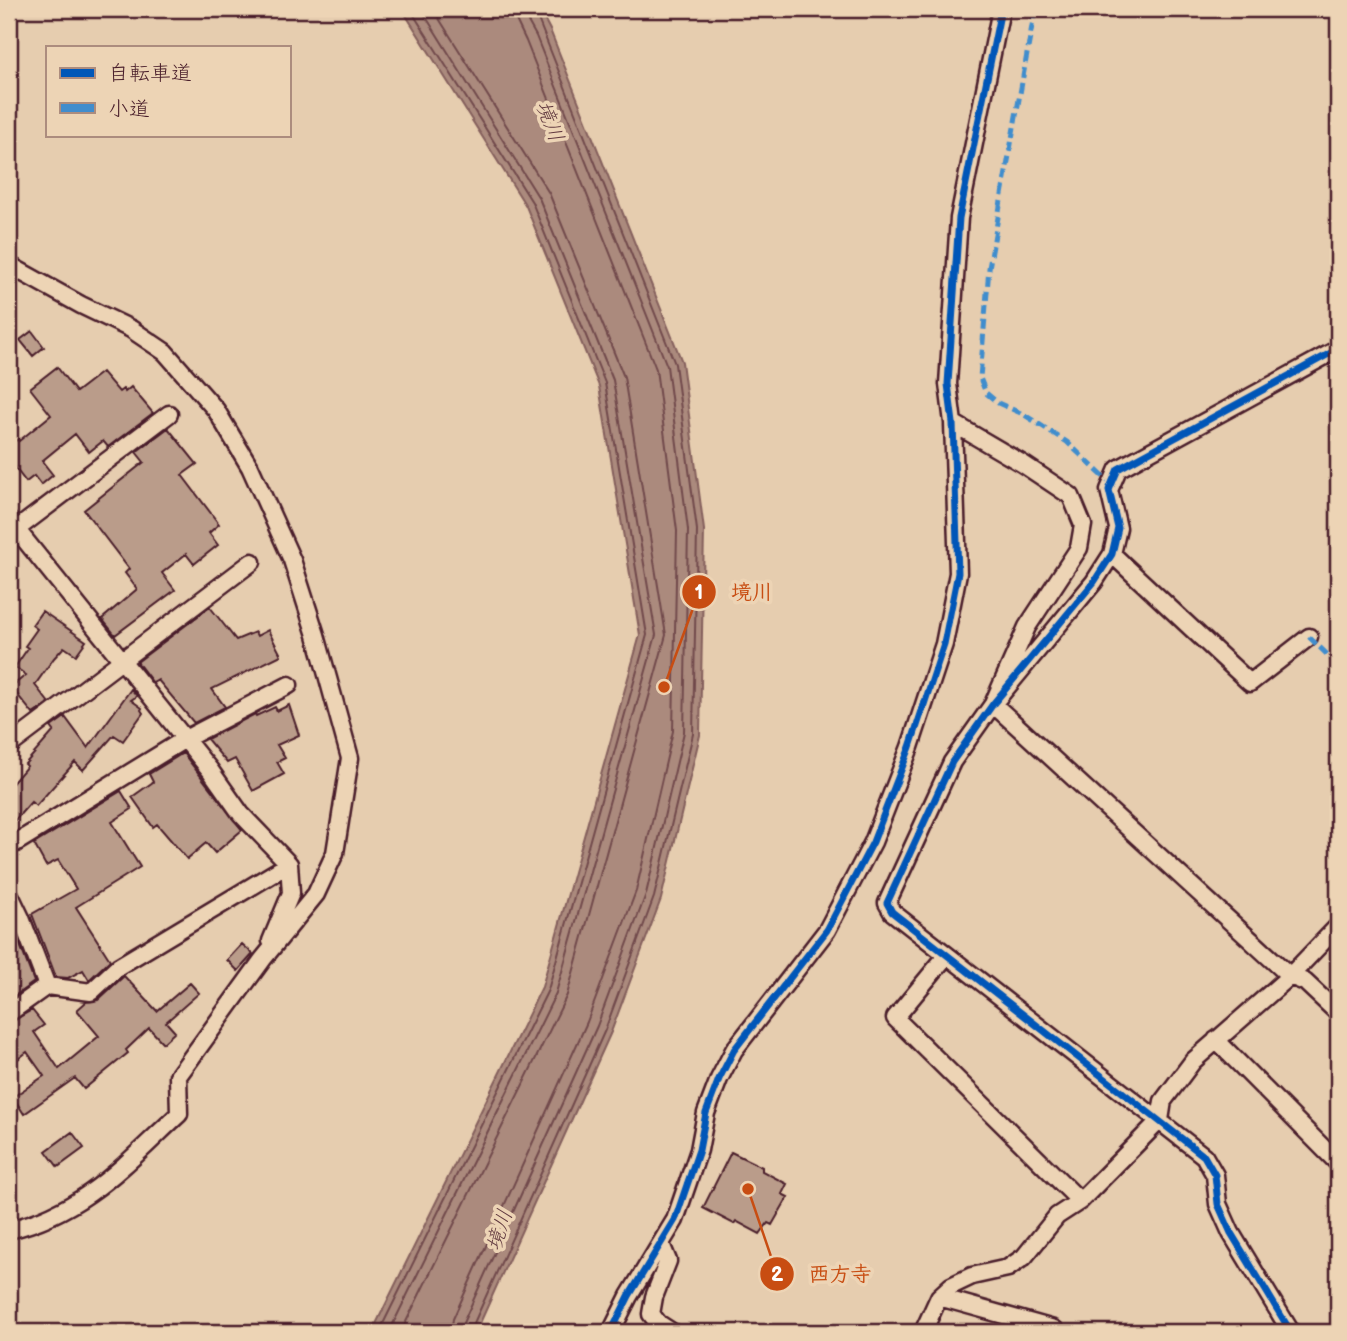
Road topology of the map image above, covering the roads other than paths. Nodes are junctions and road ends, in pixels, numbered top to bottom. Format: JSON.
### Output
{"nodes":[{"id":1,"x":1002,"y":9,"type":"edge"},
{"id":2,"x":9,"y":265,"type":"edge"},
{"id":3,"x":1338,"y":349,"type":"edge"},
{"id":4,"x":169,"y":414,"type":"dead end"},
{"id":5,"x":953,"y":423,"type":"junction"},
{"id":6,"x":11,"y":528,"type":"edge"},
{"id":7,"x":1112,"y":554,"type":"junction"},
{"id":8,"x":252,"y":562,"type":"dead end"},
{"id":9,"x":1309,"y":637,"type":"dead end"},
{"id":10,"x":122,"y":661,"type":"junction"},
{"id":11,"x":289,"y":685,"type":"dead end"},
{"id":12,"x":993,"y":704,"type":"junction"},
{"id":13,"x":185,"y":739,"type":"junction"},
{"id":14,"x":9,"y":746,"type":"edge"},
{"id":15,"x":9,"y":847,"type":"edge"},
{"id":16,"x":289,"y":864,"type":"junction"},
{"id":17,"x":9,"y":892,"type":"edge"},
{"id":18,"x":1338,"y":926,"type":"edge"},
{"id":19,"x":947,"y":955,"type":"junction"},
{"id":20,"x":263,"y":959,"type":"junction"},
{"id":21,"x":1290,"y":975,"type":"junction"},
{"id":22,"x":47,"y":986,"type":"junction"},
{"id":23,"x":9,"y":1013,"type":"edge"},
{"id":24,"x":1338,"y":1013,"type":"edge"},
{"id":25,"x":1216,"y":1040,"type":"junction"},
{"id":26,"x":1160,"y":1120,"type":"junction"},
{"id":27,"x":1338,"y":1163,"type":"edge"},
{"id":28,"x":1080,"y":1201,"type":"junction"},
{"id":29,"x":9,"y":1230,"type":"edge"},
{"id":30,"x":661,"y":1244,"type":"junction"},
{"id":31,"x":939,"y":1297,"type":"junction"},
{"id":32,"x":611,"y":1332,"type":"edge"},
{"id":33,"x":672,"y":1332,"type":"edge"},
{"id":34,"x":923,"y":1332,"type":"edge"},
{"id":35,"x":1057,"y":1332,"type":"edge"},
{"id":36,"x":1292,"y":1332,"type":"edge"}],
"edges":[{"from":1,"to":5,"type":"street"},
{"from":2,"to":20,"type":"street"},
{"from":3,"to":7,"type":"street"},
{"from":4,"to":6,"type":"street"},
{"from":5,"to":12,"type":"street"},
{"from":5,"to":30,"type":"street"},
{"from":6,"to":10,"type":"street"},
{"from":7,"to":9,"type":"street"},
{"from":7,"to":12,"type":"street"},
{"from":8,"to":10,"type":"street"},
{"from":10,"to":13,"type":"street"},
{"from":10,"to":14,"type":"street"},
{"from":11,"to":13,"type":"street"},
{"from":12,"to":19,"type":"street"},
{"from":12,"to":21,"type":"street"},
{"from":13,"to":15,"type":"street"},
{"from":13,"to":16,"type":"street"},
{"from":16,"to":20,"type":"street"},
{"from":16,"to":22,"type":"street"},
{"from":17,"to":22,"type":"street"},
{"from":18,"to":21,"type":"street"},
{"from":19,"to":26,"type":"street"},
{"from":19,"to":28,"type":"street"},
{"from":20,"to":29,"type":"street"},
{"from":21,"to":24,"type":"street"},
{"from":21,"to":25,"type":"street"},
{"from":22,"to":23,"type":"street"},
{"from":25,"to":26,"type":"street"},
{"from":25,"to":27,"type":"street"},
{"from":26,"to":28,"type":"street"},
{"from":26,"to":36,"type":"street"},
{"from":28,"to":31,"type":"street"},
{"from":30,"to":32,"type":"street"},
{"from":30,"to":33,"type":"street"},
{"from":31,"to":34,"type":"street"},
{"from":31,"to":35,"type":"street"}]}
